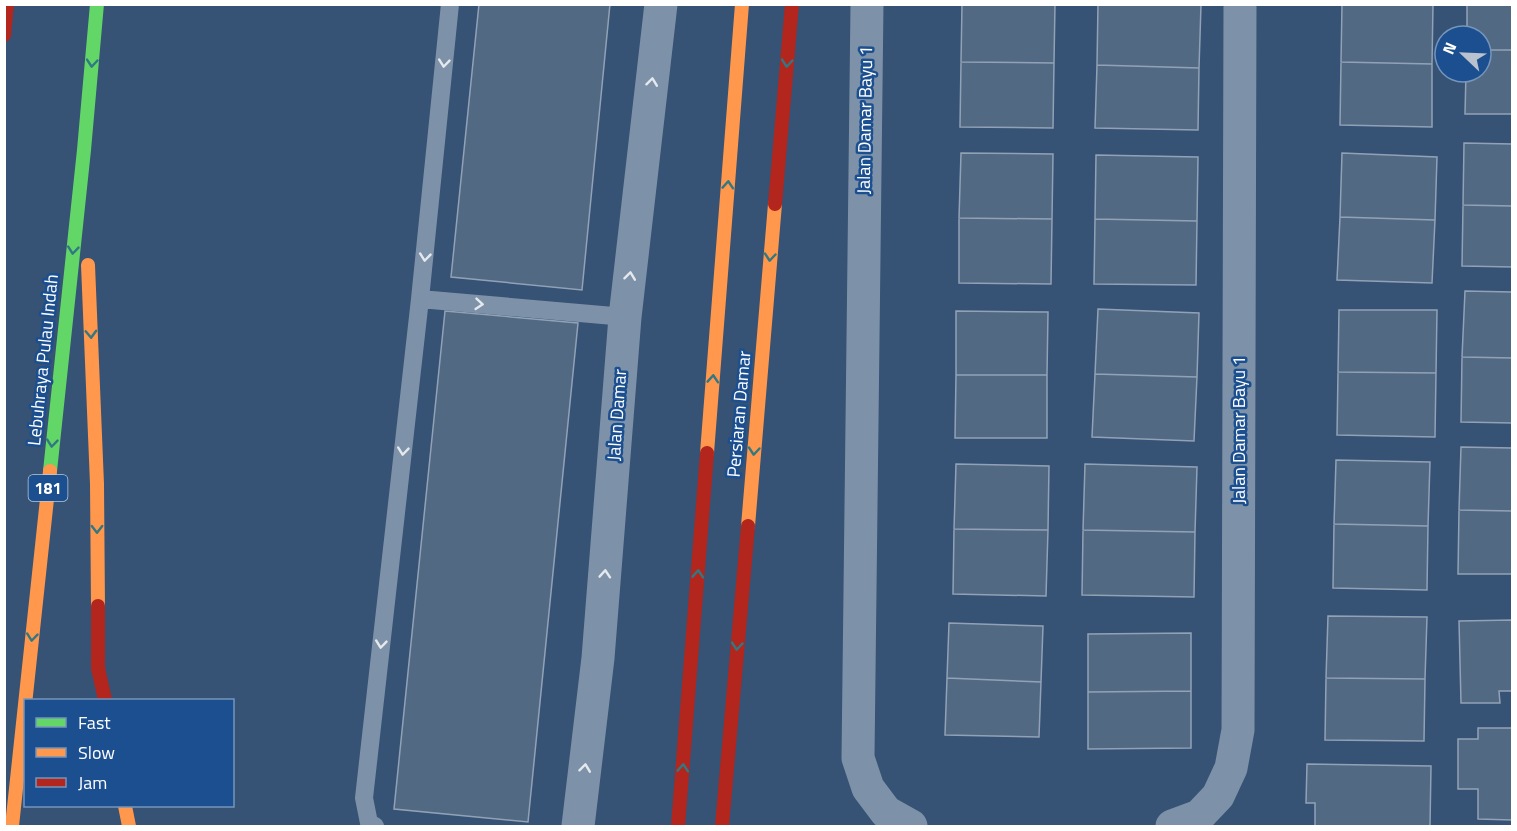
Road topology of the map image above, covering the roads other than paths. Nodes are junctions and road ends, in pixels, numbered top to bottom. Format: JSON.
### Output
{"nodes":[{"id":1,"x":7,"y":4,"type":"edge"},
{"id":2,"x":97,"y":4,"type":"edge"},
{"id":3,"x":450,"y":4,"type":"edge"},
{"id":4,"x":662,"y":4,"type":"edge"},
{"id":5,"x":742,"y":4,"type":"edge"},
{"id":6,"x":792,"y":4,"type":"edge"},
{"id":7,"x":867,"y":4,"type":"edge"},
{"id":8,"x":1240,"y":4,"type":"edge"},
{"id":9,"x":4,"y":35,"type":"edge"},
{"id":10,"x":84,"y":150,"type":"junction"},
{"id":11,"x":420,"y":299,"type":"junction"},
{"id":12,"x":625,"y":317,"type":"junction"},
{"id":13,"x":26,"y":699,"type":"edge"},
{"id":14,"x":105,"y":699,"type":"edge"},
{"id":15,"x":24,"y":713,"type":"edge"},
{"id":16,"x":125,"y":807,"type":"edge"},
{"id":17,"x":12,"y":826,"type":"edge"},
{"id":18,"x":129,"y":826,"type":"edge"},
{"id":19,"x":375,"y":826,"type":"edge"},
{"id":20,"x":578,"y":826,"type":"edge"},
{"id":21,"x":678,"y":826,"type":"edge"},
{"id":22,"x":722,"y":826,"type":"edge"},
{"id":23,"x":911,"y":826,"type":"edge"},
{"id":24,"x":1172,"y":826,"type":"edge"}],
"edges":[{"from":1,"to":9,"type":"street"},
{"from":2,"to":10,"type":"street","name":"Lebuhraya Pulau Indah","number":"181","one_way":true},
{"from":3,"to":11,"type":"lane","one_way":true},
{"from":12,"to":4,"type":"street","name":"Jalan Damar","one_way":true},
{"from":21,"to":5,"type":"street","name":"Persiaran Damar","one_way":true},
{"from":6,"to":22,"type":"street","name":"Persiaran Damar","one_way":true},
{"from":7,"to":23,"type":"street","name":"Jalan Damar Bayu 1"},
{"from":8,"to":24,"type":"street","name":"Jalan Damar Bayu 1"},
{"from":10,"to":13,"type":"street","name":"Lebuhraya Pulau Indah","number":"181","one_way":true},
{"from":10,"to":14,"type":"street","one_way":true},
{"from":11,"to":12,"type":"lane","one_way":true},
{"from":11,"to":19,"type":"lane","one_way":true},
{"from":20,"to":12,"type":"street","name":"Jalan Damar","one_way":true},
{"from":15,"to":17,"type":"street","name":"Lebuhraya Pulau Indah","number":"181","one_way":true},
{"from":16,"to":18,"type":"street"}]}
